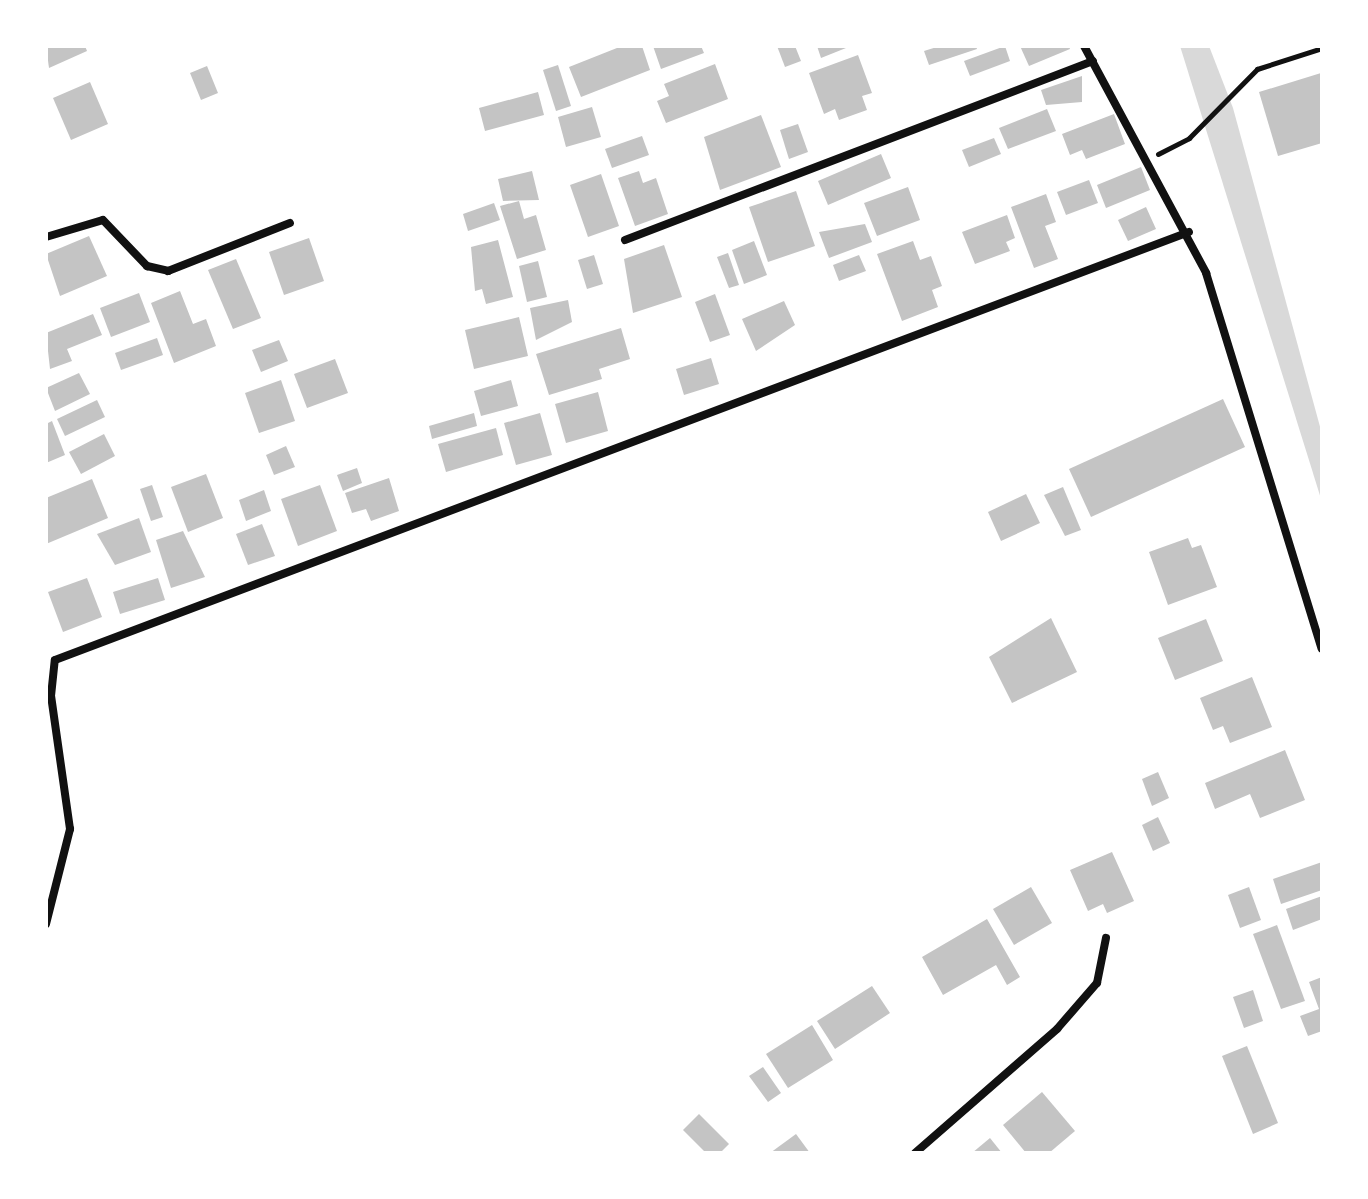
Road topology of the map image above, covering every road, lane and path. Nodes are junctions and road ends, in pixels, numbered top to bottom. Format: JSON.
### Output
{"nodes":[{"id":1,"x":1084,"y":46,"type":"edge"},
{"id":2,"x":1322,"y":48,"type":"edge"},
{"id":3,"x":1093,"y":61,"type":"junction"},
{"id":4,"x":1150,"y":158,"type":"junction"},
{"id":5,"x":290,"y":223,"type":"dead end"},
{"id":6,"x":1189,"y":232,"type":"junction"},
{"id":7,"x":46,"y":237,"type":"edge"},
{"id":8,"x":625,"y":240,"type":"dead end"},
{"id":9,"x":1322,"y":649,"type":"edge"},
{"id":10,"x":46,"y":651,"type":"edge"},
{"id":11,"x":55,"y":660,"type":"junction"},
{"id":12,"x":46,"y":924,"type":"edge"},
{"id":13,"x":1106,"y":938,"type":"dead end"},
{"id":14,"x":915,"y":1153,"type":"edge"}],
"edges":[{"from":1,"to":3,"type":"street"},
{"from":2,"to":4,"type":"path"},
{"from":3,"to":4,"type":"street"},
{"from":3,"to":8,"type":"street"},
{"from":4,"to":6,"type":"street"},
{"from":5,"to":7,"type":"street"},
{"from":6,"to":9,"type":"street"},
{"from":6,"to":11,"type":"street"},
{"from":10,"to":11,"type":"street"},
{"from":11,"to":12,"type":"street"},
{"from":13,"to":14,"type":"street"}]}
